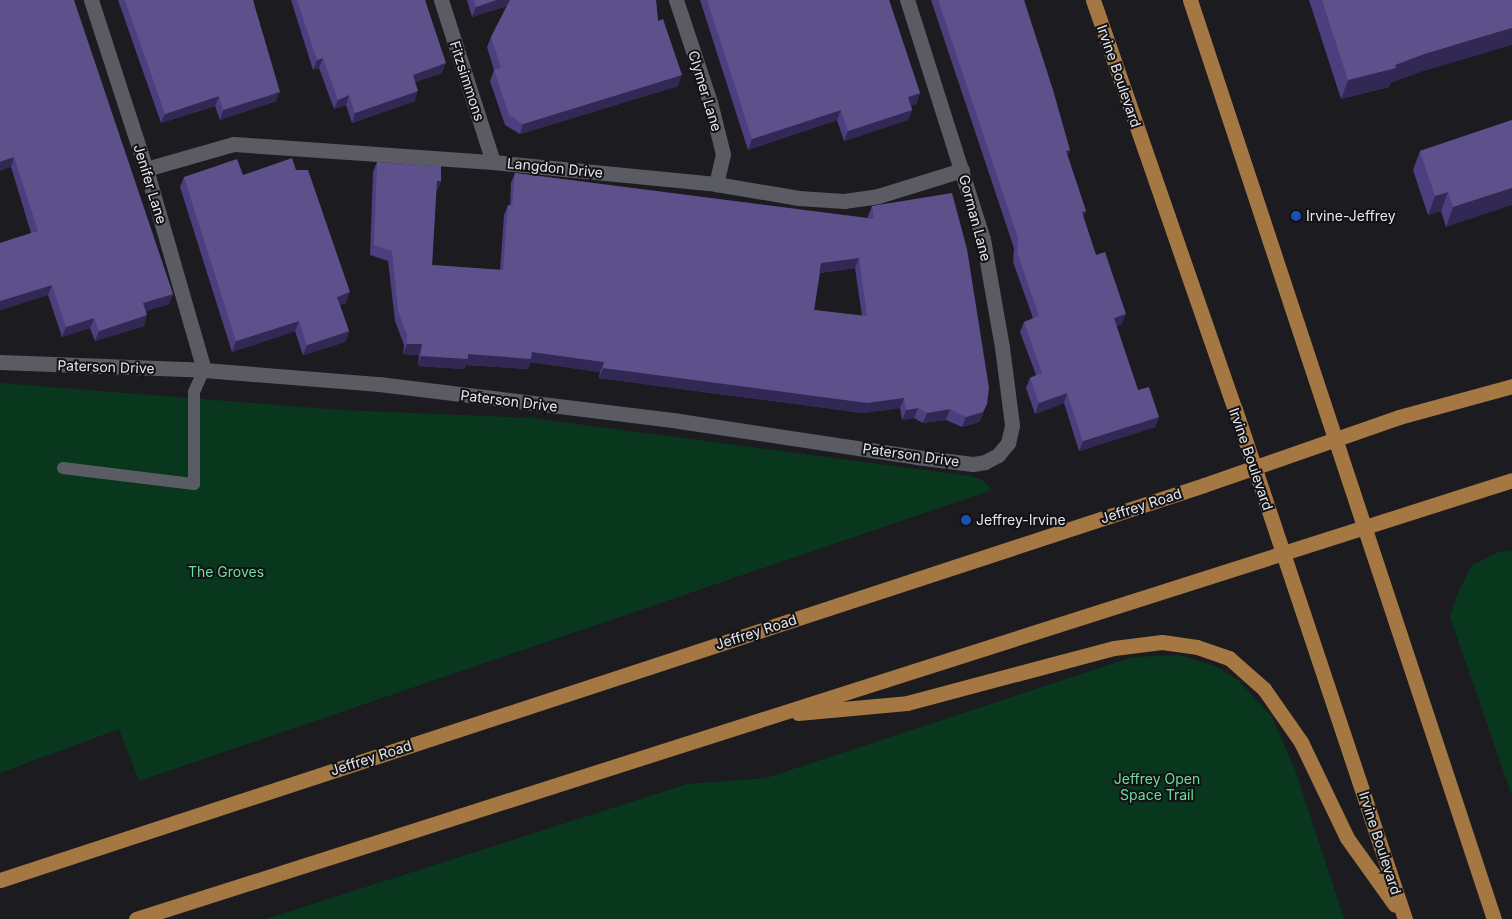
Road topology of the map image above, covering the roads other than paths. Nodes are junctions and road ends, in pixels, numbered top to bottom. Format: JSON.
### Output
{"nodes":[{"id":1,"x":91,"y":0,"type":"edge"},
{"id":2,"x":440,"y":0,"type":"edge"},
{"id":3,"x":676,"y":0,"type":"edge"},
{"id":4,"x":907,"y":0,"type":"edge"},
{"id":5,"x":1093,"y":0,"type":"edge"},
{"id":6,"x":1190,"y":0,"type":"edge"},
{"id":7,"x":493,"y":162,"type":"junction"},
{"id":8,"x":146,"y":169,"type":"junction"},
{"id":9,"x":962,"y":170,"type":"junction"},
{"id":10,"x":716,"y":184,"type":"junction"},
{"id":11,"x":0,"y":362,"type":"edge"},
{"id":12,"x":204,"y":370,"type":"junction"},
{"id":13,"x":1512,"y":386,"type":"edge"},
{"id":14,"x":1334,"y":439,"type":"junction"},
{"id":15,"x":1008,"y":443,"type":"joint"},
{"id":16,"x":62,"y":468,"type":"dead end"},
{"id":17,"x":1254,"y":468,"type":"junction"},
{"id":18,"x":1512,"y":480,"type":"edge"},
{"id":19,"x":1364,"y":528,"type":"junction"},
{"id":20,"x":1284,"y":552,"type":"junction"},
{"id":21,"x":771,"y":716,"type":"junction"},
{"id":22,"x":0,"y":880,"type":"edge"},
{"id":23,"x":1405,"y":918,"type":"edge"},
{"id":24,"x":136,"y":919,"type":"edge"},
{"id":25,"x":1494,"y":919,"type":"edge"}],
"edges":[{"from":1,"to":8,"type":"street","name":"Jenifer Lane"},
{"from":2,"to":7,"type":"street","name":"Fitzsimmons"},
{"from":3,"to":10,"type":"street","name":"Clymer Lane"},
{"from":4,"to":9,"type":"street","name":"Gorman Lane"},
{"from":5,"to":17,"type":"main road","name":"Irvine Boulevard"},
{"from":6,"to":14,"type":"main road"},
{"from":7,"to":8,"type":"street","name":"Langdon Drive"},
{"from":7,"to":10,"type":"street","name":"Langdon Drive"},
{"from":8,"to":12,"type":"street","name":"Jenifer Lane"},
{"from":9,"to":10,"type":"street","name":"Langdon Drive"},
{"from":9,"to":15,"type":"street","name":"Gorman Lane"},
{"from":11,"to":12,"type":"street","name":"Paterson Drive"},
{"from":12,"to":15,"type":"street","name":"Paterson Drive"},
{"from":12,"to":16,"type":"lane"},
{"from":13,"to":14,"type":"main road","name":"Jeffrey Road"},
{"from":14,"to":17,"type":"main road","name":"Jeffrey Road"},
{"from":14,"to":19,"type":"main road"},
{"from":17,"to":20,"type":"main road","name":"Irvine Boulevard"},
{"from":17,"to":22,"type":"main road","name":"Jeffrey Road"},
{"from":18,"to":19,"type":"main road"},
{"from":19,"to":20,"type":"main road"},
{"from":19,"to":25,"type":"main road"},
{"from":20,"to":21,"type":"main road"},
{"from":20,"to":23,"type":"main road","name":"Irvine Boulevard"},
{"from":21,"to":23,"type":"main road"},
{"from":21,"to":24,"type":"main road"}]}
